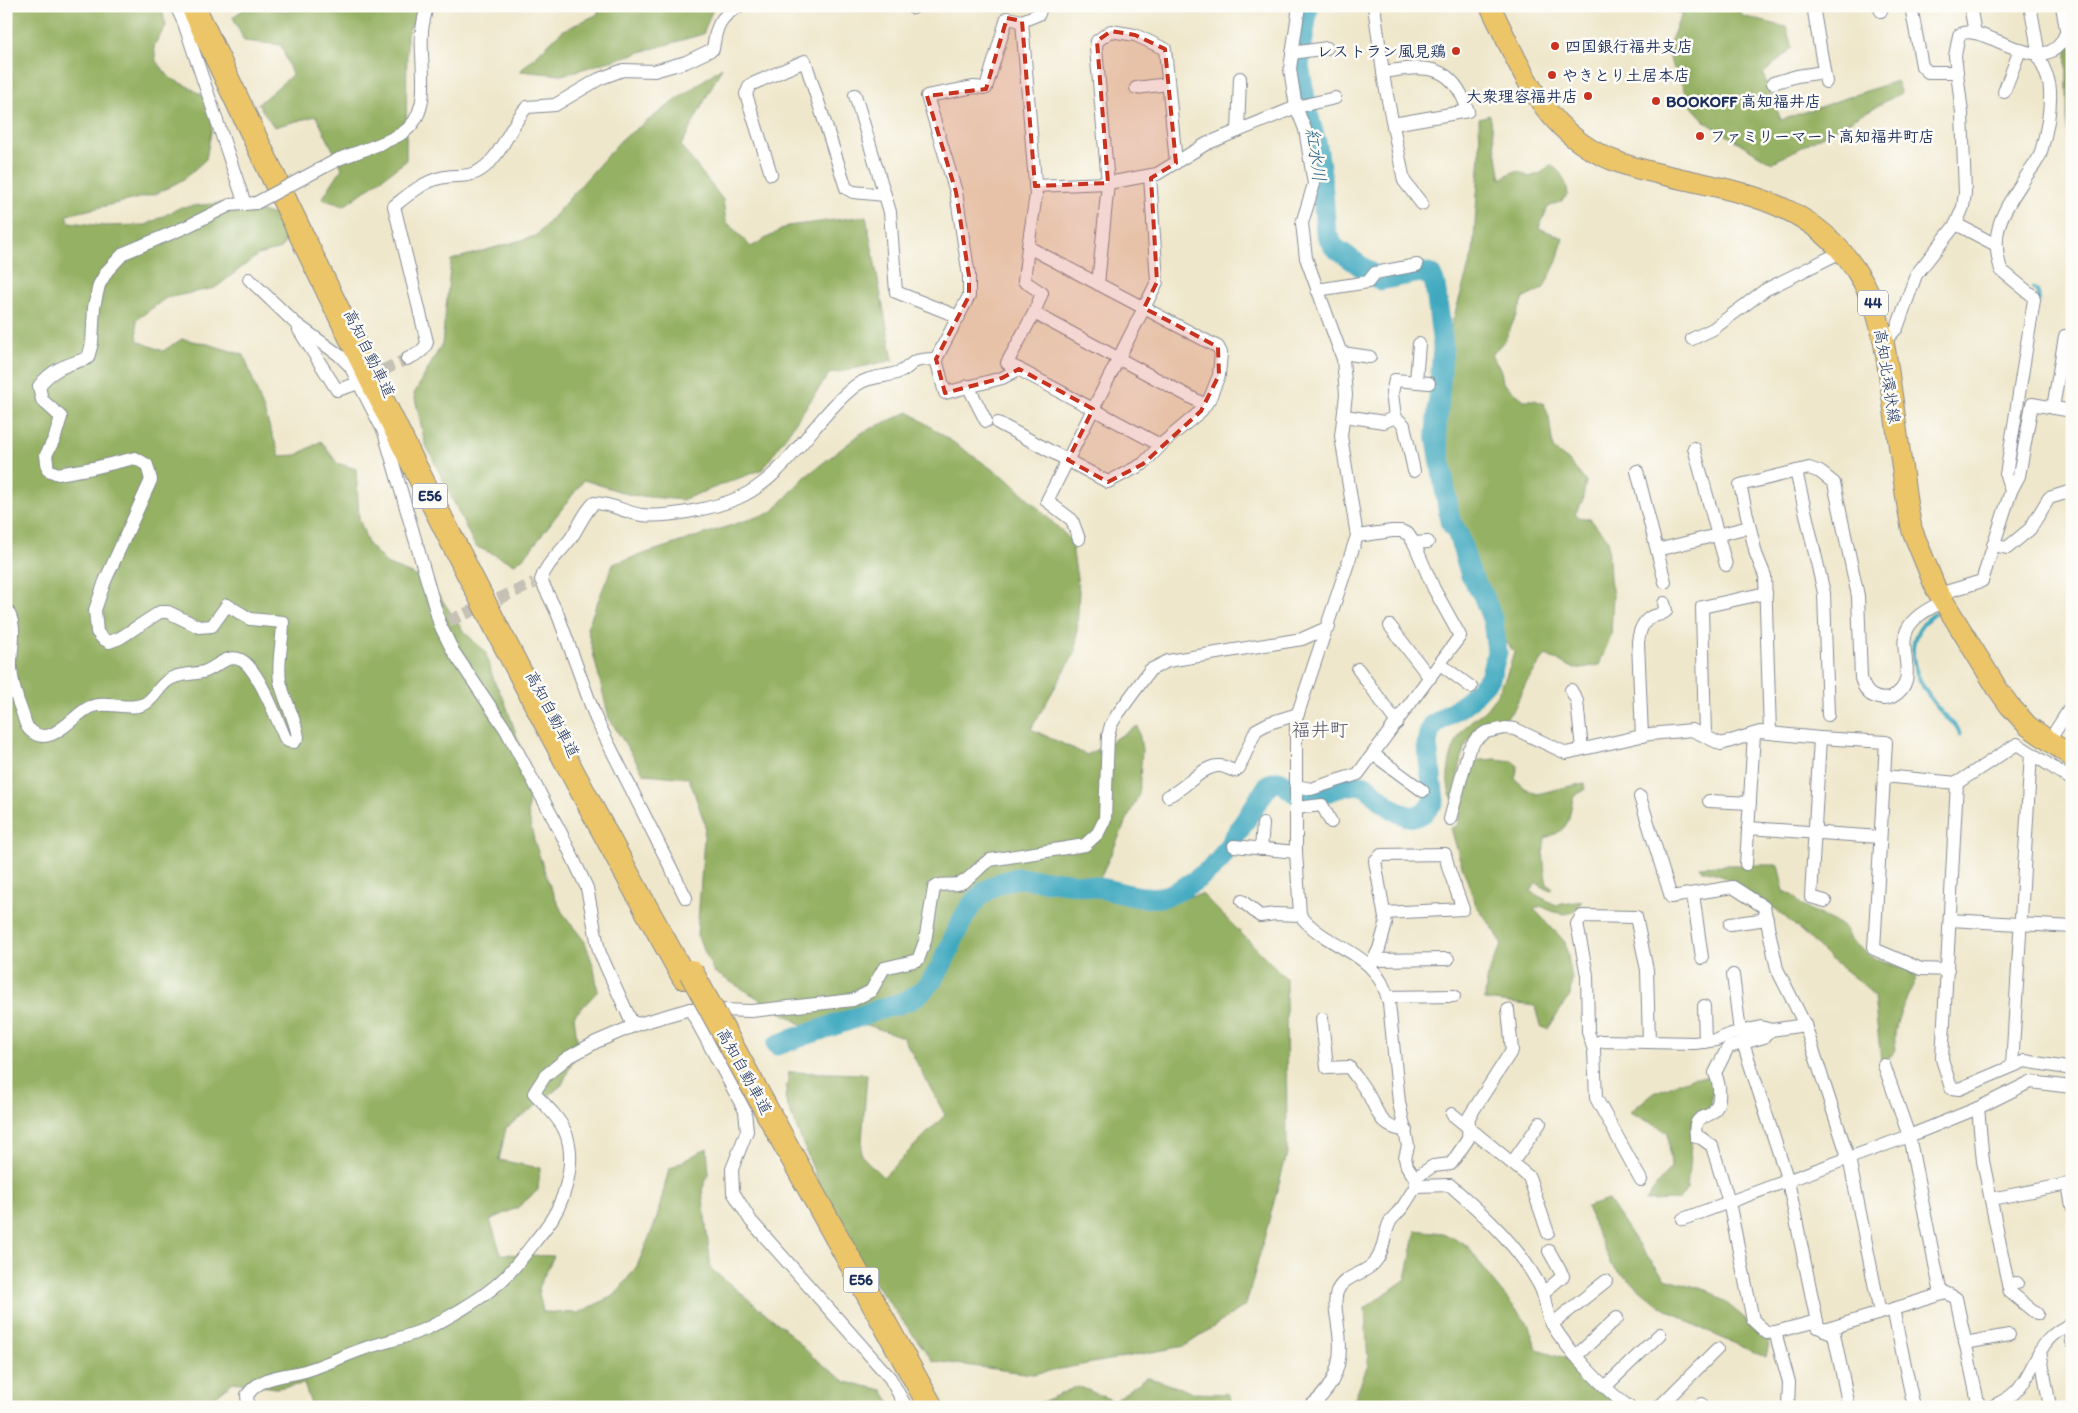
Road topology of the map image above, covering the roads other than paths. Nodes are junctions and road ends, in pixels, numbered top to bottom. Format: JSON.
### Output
{"nodes":[{"id":1,"x":176,"y":6,"type":"edge"},
{"id":2,"x":193,"y":6,"type":"edge"},
{"id":3,"x":204,"y":6,"type":"edge"},
{"id":4,"x":427,"y":6,"type":"edge"},
{"id":5,"x":739,"y":6,"type":"edge"},
{"id":6,"x":1041,"y":6,"type":"edge"},
{"id":7,"x":1299,"y":6,"type":"edge"},
{"id":8,"x":1374,"y":6,"type":"edge"},
{"id":9,"x":1490,"y":6,"type":"edge"},
{"id":10,"x":1813,"y":6,"type":"edge"},
{"id":11,"x":1911,"y":6,"type":"edge"},
{"id":12,"x":1970,"y":6,"type":"edge"},
{"id":13,"x":2030,"y":6,"type":"edge"},
{"id":14,"x":2062,"y":6,"type":"edge"},
{"id":15,"x":2072,"y":15,"type":"edge"},
{"id":16,"x":1022,"y":21,"type":"junction"},
{"id":17,"x":2066,"y":29,"type":"junction"},
{"id":18,"x":1975,"y":33,"type":"junction"},
{"id":19,"x":1327,"y":48,"type":"dead end"},
{"id":20,"x":2020,"y":50,"type":"junction"},
{"id":21,"x":1292,"y":53,"type":"junction"},
{"id":22,"x":2038,"y":53,"type":"junction"},
{"id":23,"x":1383,"y":72,"type":"junction"},
{"id":24,"x":1957,"y":72,"type":"junction"},
{"id":25,"x":1240,"y":78,"type":"dead end"},
{"id":26,"x":1773,"y":83,"type":"dead end"},
{"id":27,"x":1168,"y":84,"type":"junction"},
{"id":28,"x":1136,"y":88,"type":"dead end"},
{"id":29,"x":2004,"y":92,"type":"dead end"},
{"id":30,"x":855,"y":95,"type":"dead end"},
{"id":31,"x":1335,"y":98,"type":"dead end"},
{"id":32,"x":1296,"y":107,"type":"junction"},
{"id":33,"x":1393,"y":124,"type":"junction"},
{"id":34,"x":1238,"y":132,"type":"junction"},
{"id":35,"x":1176,"y":163,"type":"junction"},
{"id":36,"x":770,"y":174,"type":"dead end"},
{"id":37,"x":1150,"y":176,"type":"junction"},
{"id":38,"x":1108,"y":182,"type":"junction"},
{"id":39,"x":1036,"y":186,"type":"junction"},
{"id":40,"x":885,"y":195,"type":"junction"},
{"id":41,"x":250,"y":203,"type":"junction"},
{"id":42,"x":1422,"y":204,"type":"dead end"},
{"id":43,"x":1956,"y":224,"type":"junction"},
{"id":44,"x":1996,"y":245,"type":"junction"},
{"id":45,"x":1028,"y":247,"type":"junction"},
{"id":46,"x":1841,"y":252,"type":"junction"},
{"id":47,"x":1417,"y":266,"type":"dead end"},
{"id":48,"x":249,"y":279,"type":"dead end"},
{"id":49,"x":1098,"y":284,"type":"junction"},
{"id":50,"x":1317,"y":290,"type":"junction"},
{"id":51,"x":1144,"y":308,"type":"junction"},
{"id":52,"x":1034,"y":313,"type":"junction"},
{"id":53,"x":959,"y":317,"type":"junction"},
{"id":54,"x":295,"y":323,"type":"junction"},
{"id":55,"x":2065,"y":336,"type":"dead end"},
{"id":56,"x":1692,"y":339,"type":"dead end"},
{"id":57,"x":1884,"y":342,"type":"junction"},
{"id":58,"x":1418,"y":344,"type":"dead end"},
{"id":59,"x":1342,"y":353,"type":"junction"},
{"id":60,"x":1370,"y":357,"type":"dead end"},
{"id":61,"x":936,"y":358,"type":"junction"},
{"id":62,"x":407,"y":359,"type":"tunnel mouth"},
{"id":63,"x":1118,"y":359,"type":"junction"},
{"id":64,"x":1018,"y":369,"type":"junction"},
{"id":65,"x":353,"y":385,"type":"tunnel mouth"},
{"id":66,"x":968,"y":386,"type":"junction"},
{"id":67,"x":1205,"y":405,"type":"junction"},
{"id":68,"x":2053,"y":408,"type":"junction"},
{"id":69,"x":1093,"y":409,"type":"junction"},
{"id":70,"x":2072,"y":411,"type":"edge"},
{"id":71,"x":1344,"y":416,"type":"junction"},
{"id":72,"x":1395,"y":417,"type":"junction"},
{"id":73,"x":1160,"y":445,"type":"junction"},
{"id":74,"x":1694,"y":448,"type":"dead end"},
{"id":75,"x":1068,"y":460,"type":"junction"},
{"id":76,"x":1414,"y":471,"type":"dead end"},
{"id":77,"x":1636,"y":471,"type":"dead end"},
{"id":78,"x":1796,"y":471,"type":"junction"},
{"id":79,"x":2011,"y":491,"type":"junction"},
{"id":80,"x":2072,"y":491,"type":"edge"},
{"id":81,"x":1749,"y":527,"type":"junction"},
{"id":82,"x":1717,"y":534,"type":"junction"},
{"id":83,"x":1357,"y":536,"type":"junction"},
{"id":84,"x":1079,"y":539,"type":"dead end"},
{"id":85,"x":1428,"y":542,"type":"dead end"},
{"id":86,"x":1414,"y":543,"type":"junction"},
{"id":87,"x":1994,"y":545,"type":"junction"},
{"id":88,"x":1657,"y":550,"type":"junction"},
{"id":89,"x":1726,"y":565,"type":"dead end"},
{"id":90,"x":1666,"y":582,"type":"dead end"},
{"id":91,"x":1766,"y":593,"type":"junction"},
{"id":92,"x":1941,"y":598,"type":"junction"},
{"id":93,"x":1664,"y":603,"type":"dead end"},
{"id":94,"x":6,"y":609,"type":"edge"},
{"id":95,"x":1329,"y":626,"type":"junction"},
{"id":96,"x":1390,"y":626,"type":"dead end"},
{"id":97,"x":1440,"y":664,"type":"junction"},
{"id":98,"x":1358,"y":669,"type":"dead end"},
{"id":99,"x":1430,"y":678,"type":"junction"},
{"id":100,"x":1471,"y":687,"type":"dead end"},
{"id":101,"x":1571,"y":690,"type":"dead end"},
{"id":102,"x":2072,"y":705,"type":"edge"},
{"id":103,"x":1298,"y":714,"type":"junction"},
{"id":104,"x":1828,"y":715,"type":"dead end"},
{"id":105,"x":1396,"y":723,"type":"junction"},
{"id":106,"x":1770,"y":733,"type":"junction"},
{"id":107,"x":1754,"y":734,"type":"junction"},
{"id":108,"x":1642,"y":736,"type":"junction"},
{"id":109,"x":1705,"y":736,"type":"junction"},
{"id":110,"x":1820,"y":738,"type":"junction"},
{"id":111,"x":2048,"y":741,"type":"junction"},
{"id":112,"x":1582,"y":749,"type":"junction"},
{"id":113,"x":2031,"y":753,"type":"junction"},
{"id":114,"x":1373,"y":754,"type":"junction"},
{"id":115,"x":2072,"y":757,"type":"edge"},
{"id":116,"x":1884,"y":776,"type":"junction"},
{"id":117,"x":2072,"y":780,"type":"edge"},
{"id":118,"x":1957,"y":783,"type":"junction"},
{"id":119,"x":1423,"y":790,"type":"dead end"},
{"id":120,"x":1168,"y":796,"type":"dead end"},
{"id":121,"x":1296,"y":796,"type":"junction"},
{"id":122,"x":1640,"y":797,"type":"dead end"},
{"id":123,"x":1709,"y":801,"type":"dead end"},
{"id":124,"x":1750,"y":803,"type":"junction"},
{"id":125,"x":1450,"y":819,"type":"dead end"},
{"id":126,"x":1331,"y":822,"type":"dead end"},
{"id":127,"x":1263,"y":824,"type":"dead end"},
{"id":128,"x":1748,"y":828,"type":"junction"},
{"id":129,"x":1815,"y":833,"type":"junction"},
{"id":130,"x":1880,"y":837,"type":"junction"},
{"id":131,"x":1234,"y":846,"type":"dead end"},
{"id":132,"x":1261,"y":849,"type":"junction"},
{"id":133,"x":1296,"y":852,"type":"junction"},
{"id":134,"x":1746,"y":864,"type":"dead end"},
{"id":135,"x":1693,"y":894,"type":"junction"},
{"id":136,"x":686,"y":898,"type":"dead end"},
{"id":137,"x":1242,"y":901,"type":"dead end"},
{"id":138,"x":1825,"y":901,"type":"dead end"},
{"id":139,"x":1384,"y":913,"type":"junction"},
{"id":140,"x":1300,"y":915,"type":"junction"},
{"id":141,"x":1767,"y":919,"type":"junction"},
{"id":142,"x":1950,"y":920,"type":"junction"},
{"id":143,"x":1730,"y":924,"type":"dead end"},
{"id":144,"x":2021,"y":924,"type":"junction"},
{"id":145,"x":2072,"y":927,"type":"edge"},
{"id":146,"x":1702,"y":958,"type":"dead end"},
{"id":147,"x":1448,"y":959,"type":"dead end"},
{"id":148,"x":1372,"y":963,"type":"junction"},
{"id":149,"x":1948,"y":970,"type":"junction"},
{"id":150,"x":687,"y":974,"type":"junction"},
{"id":151,"x":1733,"y":975,"type":"dead end"},
{"id":152,"x":1454,"y":996,"type":"dead end"},
{"id":153,"x":1388,"y":998,"type":"junction"},
{"id":154,"x":1704,"y":1006,"type":"dead end"},
{"id":155,"x":690,"y":1009,"type":"junction"},
{"id":156,"x":1508,"y":1010,"type":"dead end"},
{"id":157,"x":1322,"y":1019,"type":"dead end"},
{"id":158,"x":638,"y":1024,"type":"junction"},
{"id":159,"x":1805,"y":1025,"type":"junction"},
{"id":160,"x":1741,"y":1037,"type":"junction"},
{"id":161,"x":1649,"y":1042,"type":"junction"},
{"id":162,"x":1705,"y":1042,"type":"junction"},
{"id":163,"x":1593,"y":1045,"type":"junction"},
{"id":164,"x":1884,"y":1066,"type":"dead end"},
{"id":165,"x":2012,"y":1066,"type":"junction"},
{"id":166,"x":2072,"y":1069,"type":"edge"},
{"id":167,"x":2072,"y":1087,"type":"edge"},
{"id":168,"x":1978,"y":1108,"type":"junction"},
{"id":169,"x":1452,"y":1114,"type":"dead end"},
{"id":170,"x":1540,"y":1123,"type":"dead end"},
{"id":171,"x":1469,"y":1128,"type":"junction"},
{"id":172,"x":1406,"y":1130,"type":"junction"},
{"id":173,"x":1909,"y":1136,"type":"junction"},
{"id":174,"x":786,"y":1156,"type":"junction"},
{"id":175,"x":1848,"y":1158,"type":"junction"},
{"id":176,"x":1512,"y":1163,"type":"junction"},
{"id":177,"x":1642,"y":1180,"type":"dead end"},
{"id":178,"x":1788,"y":1181,"type":"junction"},
{"id":179,"x":1416,"y":1182,"type":"junction"},
{"id":180,"x":1991,"y":1199,"type":"junction"},
{"id":181,"x":1729,"y":1202,"type":"junction"},
{"id":182,"x":2072,"y":1206,"type":"edge"},
{"id":183,"x":1682,"y":1219,"type":"dead end"},
{"id":184,"x":1548,"y":1233,"type":"dead end"},
{"id":185,"x":1549,"y":1251,"type":"dead end"},
{"id":186,"x":1606,"y":1281,"type":"dead end"},
{"id":187,"x":1543,"y":1293,"type":"junction"},
{"id":188,"x":1941,"y":1294,"type":"junction"},
{"id":189,"x":1893,"y":1309,"type":"junction"},
{"id":190,"x":1880,"y":1313,"type":"junction"},
{"id":191,"x":2037,"y":1314,"type":"dead end"},
{"id":192,"x":1617,"y":1318,"type":"dead end"},
{"id":193,"x":1552,"y":1324,"type":"junction"},
{"id":194,"x":2071,"y":1324,"type":"edge"},
{"id":195,"x":1821,"y":1325,"type":"junction"},
{"id":196,"x":1774,"y":1332,"type":"junction"},
{"id":197,"x":1660,"y":1334,"type":"dead end"},
{"id":198,"x":2009,"y":1335,"type":"dead end"},
{"id":199,"x":2072,"y":1342,"type":"edge"},
{"id":200,"x":1965,"y":1343,"type":"junction"},
{"id":201,"x":1717,"y":1349,"type":"dead end"},
{"id":202,"x":2040,"y":1351,"type":"junction"},
{"id":203,"x":1577,"y":1355,"type":"junction"},
{"id":204,"x":1606,"y":1386,"type":"junction"},
{"id":205,"x":248,"y":1407,"type":"edge"},
{"id":206,"x":906,"y":1407,"type":"edge"},
{"id":207,"x":920,"y":1407,"type":"edge"},
{"id":208,"x":931,"y":1407,"type":"edge"},
{"id":209,"x":1309,"y":1407,"type":"edge"},
{"id":210,"x":1629,"y":1407,"type":"edge"},
{"id":211,"x":1659,"y":1407,"type":"edge"},
{"id":212,"x":1788,"y":1407,"type":"edge"},
{"id":213,"x":1849,"y":1407,"type":"edge"},
{"id":214,"x":1914,"y":1407,"type":"edge"},
{"id":215,"x":1979,"y":1407,"type":"edge"},
{"id":216,"x":1991,"y":1407,"type":"edge"},
{"id":217,"x":2050,"y":1407,"type":"edge"}],
"edges":[{"from":1,"to":41,"type":"street"},
{"from":2,"to":150,"type":"highway","name":"高知自動車道","number":"E56"},
{"from":3,"to":150,"type":"highway","name":"高知自動車道","number":"E56"},
{"from":4,"to":41,"type":"street","bridge":true},
{"from":5,"to":62,"type":"street"},
{"from":6,"to":16,"type":"street"},
{"from":7,"to":21,"type":"street"},
{"from":8,"to":23,"type":"street"},
{"from":9,"to":46,"type":"main road","name":"高知北環状線","number":"44"},
{"from":10,"to":26,"type":"street"},
{"from":11,"to":24,"type":"street"},
{"from":12,"to":18,"type":"street"},
{"from":13,"to":22,"type":"street"},
{"from":14,"to":17,"type":"street"},
{"from":15,"to":17,"type":"street"},
{"from":16,"to":39,"type":"street"},
{"from":16,"to":53,"type":"street"},
{"from":17,"to":22,"type":"street"},
{"from":18,"to":20,"type":"street"},
{"from":18,"to":24,"type":"street"},
{"from":19,"to":21,"type":"street"},
{"from":20,"to":22,"type":"street"},
{"from":20,"to":29,"type":"street"},
{"from":21,"to":32,"type":"street"},
{"from":22,"to":44,"type":"street"},
{"from":23,"to":33,"type":"street"},
{"from":23,"to":33,"type":"street"},
{"from":24,"to":43,"type":"street"},
{"from":25,"to":34,"type":"street"},
{"from":27,"to":28,"type":"street"},
{"from":27,"to":35,"type":"street"},
{"from":27,"to":38,"type":"street"},
{"from":30,"to":40,"type":"street"},
{"from":31,"to":32,"type":"street"},
{"from":32,"to":34,"type":"street"},
{"from":32,"to":50,"type":"street"},
{"from":33,"to":42,"type":"street"},
{"from":34,"to":35,"type":"street"},
{"from":35,"to":37,"type":"street"},
{"from":36,"to":40,"type":"street"},
{"from":37,"to":38,"type":"street"},
{"from":37,"to":51,"type":"street"},
{"from":38,"to":39,"type":"street"},
{"from":38,"to":49,"type":"street"},
{"from":39,"to":45,"type":"street"},
{"from":40,"to":53,"type":"street"},
{"from":41,"to":94,"type":"street"},
{"from":43,"to":44,"type":"street"},
{"from":43,"to":57,"type":"street"},
{"from":44,"to":79,"type":"street"},
{"from":45,"to":49,"type":"street"},
{"from":45,"to":52,"type":"street"},
{"from":46,"to":56,"type":"street"},
{"from":46,"to":57,"type":"main road","name":"高知北環状線","number":"44"},
{"from":47,"to":50,"type":"street"},
{"from":48,"to":54,"type":"street"},
{"from":49,"to":51,"type":"street"},
{"from":50,"to":59,"type":"street"},
{"from":51,"to":63,"type":"street"},
{"from":51,"to":67,"type":"street"},
{"from":52,"to":63,"type":"street"},
{"from":52,"to":64,"type":"street"},
{"from":53,"to":61,"type":"street"},
{"from":54,"to":65,"type":"street"},
{"from":54,"to":158,"type":"street"},
{"from":55,"to":68,"type":"street"},
{"from":57,"to":92,"type":"main road","name":"高知北環状線","number":"44"},
{"from":58,"to":72,"type":"street"},
{"from":59,"to":60,"type":"street"},
{"from":59,"to":71,"type":"street"},
{"from":61,"to":66,"type":"street"},
{"from":61,"to":136,"type":"street"},
{"from":63,"to":67,"type":"street"},
{"from":63,"to":69,"type":"street"},
{"from":64,"to":66,"type":"street"},
{"from":64,"to":69,"type":"street"},
{"from":66,"to":75,"type":"street"},
{"from":67,"to":73,"type":"street"},
{"from":68,"to":70,"type":"street"},
{"from":68,"to":79,"type":"street"},
{"from":69,"to":73,"type":"street"},
{"from":69,"to":75,"type":"street"},
{"from":71,"to":72,"type":"street"},
{"from":71,"to":83,"type":"street"},
{"from":72,"to":76,"type":"street"},
{"from":73,"to":75,"type":"street"},
{"from":74,"to":82,"type":"street"},
{"from":75,"to":84,"type":"street"},
{"from":77,"to":88,"type":"street"},
{"from":78,"to":81,"type":"street"},
{"from":78,"to":92,"type":"street"},
{"from":78,"to":104,"type":"street"},
{"from":79,"to":87,"type":"street"},
{"from":80,"to":87,"type":"street"},
{"from":81,"to":82,"type":"street"},
{"from":81,"to":91,"type":"street"},
{"from":82,"to":88,"type":"street"},
{"from":82,"to":89,"type":"street"},
{"from":83,"to":86,"type":"street"},
{"from":83,"to":95,"type":"street"},
{"from":85,"to":86,"type":"street"},
{"from":86,"to":97,"type":"street"},
{"from":87,"to":92,"type":"street"},
{"from":88,"to":90,"type":"street"},
{"from":91,"to":106,"type":"street"},
{"from":91,"to":109,"type":"street"},
{"from":92,"to":111,"type":"main road","name":"高知北環状線","number":"44"},
{"from":93,"to":108,"type":"street"},
{"from":95,"to":103,"type":"street"},
{"from":95,"to":155,"type":"street"},
{"from":96,"to":99,"type":"street"},
{"from":97,"to":99,"type":"street"},
{"from":97,"to":100,"type":"street"},
{"from":98,"to":105,"type":"street"},
{"from":99,"to":105,"type":"street"},
{"from":101,"to":112,"type":"street"},
{"from":102,"to":111,"type":"street"},
{"from":103,"to":120,"type":"street"},
{"from":103,"to":121,"type":"street"},
{"from":105,"to":114,"type":"street"},
{"from":106,"to":107,"type":"street"},
{"from":106,"to":110,"type":"street"},
{"from":107,"to":109,"type":"street"},
{"from":107,"to":124,"type":"street"},
{"from":108,"to":109,"type":"street"},
{"from":108,"to":112,"type":"street"},
{"from":110,"to":116,"type":"street"},
{"from":110,"to":129,"type":"street"},
{"from":111,"to":115,"type":"main road","name":"高知北環状線","number":"44"},
{"from":112,"to":125,"type":"street"},
{"from":113,"to":117,"type":"street"},
{"from":113,"to":118,"type":"street"},
{"from":113,"to":144,"type":"street"},
{"from":114,"to":119,"type":"street"},
{"from":114,"to":121,"type":"street"},
{"from":116,"to":118,"type":"street"},
{"from":116,"to":130,"type":"street"},
{"from":118,"to":142,"type":"street"},
{"from":121,"to":126,"type":"street"},
{"from":121,"to":133,"type":"street"},
{"from":122,"to":135,"type":"street"},
{"from":123,"to":124,"type":"street"},
{"from":124,"to":128,"type":"street"},
{"from":127,"to":132,"type":"street"},
{"from":128,"to":129,"type":"street"},
{"from":128,"to":134,"type":"street"},
{"from":129,"to":130,"type":"street"},
{"from":129,"to":138,"type":"street"},
{"from":130,"to":149,"type":"street"},
{"from":131,"to":132,"type":"street"},
{"from":132,"to":133,"type":"street"},
{"from":133,"to":140,"type":"street"},
{"from":135,"to":141,"type":"street"},
{"from":135,"to":146,"type":"street"},
{"from":137,"to":140,"type":"street"},
{"from":139,"to":139,"type":"street"},
{"from":139,"to":148,"type":"street"},
{"from":140,"to":148,"type":"street"},
{"from":141,"to":143,"type":"street"},
{"from":141,"to":159,"type":"street"},
{"from":142,"to":144,"type":"street"},
{"from":142,"to":149,"type":"street"},
{"from":144,"to":145,"type":"street"},
{"from":144,"to":165,"type":"street"},
{"from":147,"to":148,"type":"street"},
{"from":148,"to":153,"type":"street"},
{"from":149,"to":165,"type":"street"},
{"from":150,"to":174,"type":"highway","name":"高知自動車道","number":"E56"},
{"from":151,"to":160,"type":"street"},
{"from":152,"to":153,"type":"street"},
{"from":153,"to":172,"type":"street"},
{"from":154,"to":162,"type":"street"},
{"from":155,"to":158,"type":"street"},
{"from":155,"to":206,"type":"street"},
{"from":156,"to":171,"type":"street"},
{"from":157,"to":172,"type":"street"},
{"from":158,"to":205,"type":"street"},
{"from":159,"to":160,"type":"street"},
{"from":159,"to":175,"type":"street"},
{"from":160,"to":162,"type":"street"},
{"from":160,"to":178,"type":"street"},
{"from":160,"to":181,"type":"street"},
{"from":161,"to":162,"type":"street"},
{"from":161,"to":163,"type":"street"},
{"from":161,"to":163,"type":"street"},
{"from":163,"to":177,"type":"street"},
{"from":164,"to":173,"type":"street"},
{"from":165,"to":166,"type":"street"},
{"from":167,"to":168,"type":"street"},
{"from":168,"to":173,"type":"street"},
{"from":168,"to":180,"type":"street"},
{"from":169,"to":171,"type":"street"},
{"from":170,"to":176,"type":"street"},
{"from":171,"to":176,"type":"street"},
{"from":171,"to":179,"type":"street"},
{"from":172,"to":179,"type":"street"},
{"from":173,"to":175,"type":"street"},
{"from":173,"to":188,"type":"street"},
{"from":174,"to":207,"type":"highway","name":"高知自動車道","number":"E56"},
{"from":174,"to":208,"type":"highway","name":"高知自動車道","number":"E56"},
{"from":175,"to":178,"type":"street"},
{"from":175,"to":190,"type":"street"},
{"from":176,"to":184,"type":"street"},
{"from":178,"to":181,"type":"street"},
{"from":178,"to":195,"type":"street"},
{"from":179,"to":187,"type":"street"},
{"from":179,"to":209,"type":"street"},
{"from":180,"to":182,"type":"street"},
{"from":180,"to":191,"type":"street"},
{"from":181,"to":183,"type":"street"},
{"from":181,"to":196,"type":"street"},
{"from":185,"to":187,"type":"street"},
{"from":186,"to":193,"type":"street"},
{"from":187,"to":193,"type":"street"},
{"from":188,"to":189,"type":"street"},
{"from":188,"to":200,"type":"street"},
{"from":189,"to":190,"type":"street"},
{"from":189,"to":214,"type":"street"},
{"from":190,"to":195,"type":"street"},
{"from":192,"to":203,"type":"street"},
{"from":193,"to":203,"type":"street"},
{"from":194,"to":199,"type":"street"},
{"from":194,"to":202,"type":"street"},
{"from":195,"to":196,"type":"street"},
{"from":195,"to":213,"type":"street"},
{"from":196,"to":212,"type":"street"},
{"from":197,"to":204,"type":"street"},
{"from":198,"to":200,"type":"street"},
{"from":200,"to":215,"type":"street"},
{"from":201,"to":211,"type":"street"},
{"from":202,"to":216,"type":"street"},
{"from":202,"to":217,"type":"street"},
{"from":203,"to":204,"type":"street"},
{"from":204,"to":210,"type":"street"}]}
